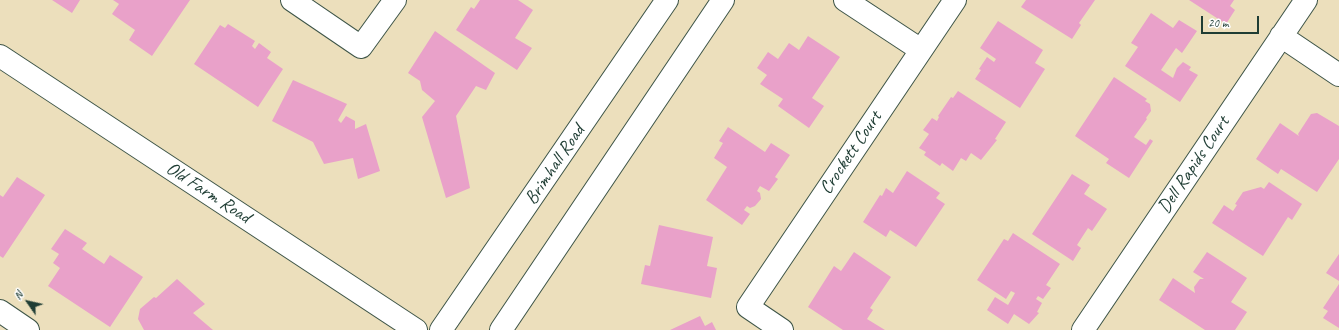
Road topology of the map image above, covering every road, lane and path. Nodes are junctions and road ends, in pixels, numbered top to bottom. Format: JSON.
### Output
{"nodes":[{"id":1,"x":292,"y":0,"type":"edge"},
{"id":2,"x":395,"y":0,"type":"edge"},
{"id":3,"x":667,"y":0,"type":"edge"},
{"id":4,"x":723,"y":0,"type":"edge"},
{"id":5,"x":845,"y":0,"type":"edge"},
{"id":6,"x":955,"y":0,"type":"edge"},
{"id":7,"x":1306,"y":0,"type":"edge"},
{"id":8,"x":1281,"y":36,"type":"junction"},
{"id":9,"x":921,"y":50,"type":"junction"},
{"id":10,"x":0,"y":56,"type":"edge"},
{"id":11,"x":1339,"y":75,"type":"edge"},
{"id":12,"x":0,"y":311,"type":"edge"},
{"id":13,"x":28,"y":330,"type":"edge"},
{"id":14,"x":416,"y":330,"type":"edge"},
{"id":15,"x":442,"y":330,"type":"edge"},
{"id":16,"x":501,"y":330,"type":"edge"},
{"id":17,"x":782,"y":330,"type":"edge"},
{"id":18,"x":1082,"y":330,"type":"edge"}],
"edges":[{"from":1,"to":2,"type":"street"},
{"from":3,"to":15,"type":"street","name":"Brimhall Road"},
{"from":4,"to":16,"type":"street"},
{"from":5,"to":9,"type":"street"},
{"from":6,"to":9,"type":"street","name":"Crockett Court"},
{"from":7,"to":8,"type":"street","name":"Dell Rapids Court"},
{"from":8,"to":11,"type":"street"},
{"from":8,"to":18,"type":"street","name":"Dell Rapids Court"},
{"from":9,"to":17,"type":"street","name":"Crockett Court"},
{"from":10,"to":14,"type":"street","name":"Old Farm Road"},
{"from":12,"to":13,"type":"street"}]}
